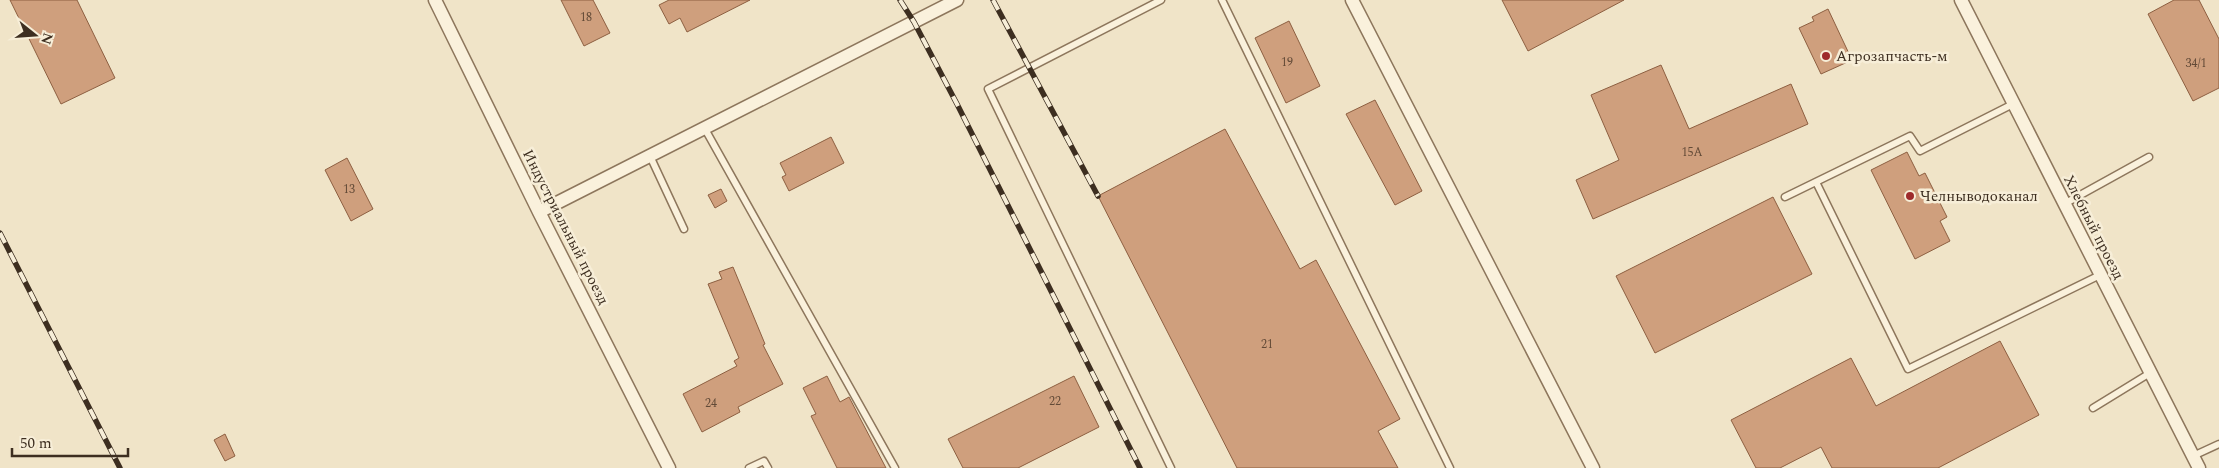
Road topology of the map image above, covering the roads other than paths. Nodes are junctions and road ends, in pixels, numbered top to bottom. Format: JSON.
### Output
{"nodes":[{"id":1,"x":436,"y":0,"type":"edge"},
{"id":2,"x":957,"y":0,"type":"edge"},
{"id":3,"x":1161,"y":0,"type":"edge"},
{"id":4,"x":1222,"y":0,"type":"edge"},
{"id":5,"x":1352,"y":0,"type":"edge"},
{"id":6,"x":1961,"y":0,"type":"edge"},
{"id":7,"x":2013,"y":104,"type":"junction"},
{"id":8,"x":704,"y":129,"type":"junction"},
{"id":9,"x":650,"y":156,"type":"junction"},
{"id":10,"x":2149,"y":157,"type":"dead end"},
{"id":11,"x":1816,"y":182,"type":"junction"},
{"id":12,"x":1785,"y":197,"type":"dead end"},
{"id":13,"x":2064,"y":204,"type":"junction"},
{"id":14,"x":539,"y":212,"type":"junction"},
{"id":15,"x":684,"y":229,"type":"dead end"},
{"id":16,"x":2100,"y":275,"type":"junction"},
{"id":17,"x":2150,"y":373,"type":"junction"},
{"id":18,"x":2093,"y":408,"type":"dead end"},
{"id":19,"x":2219,"y":444,"type":"edge"},
{"id":20,"x":2193,"y":456,"type":"junction"},
{"id":21,"x":669,"y":468,"type":"edge"},
{"id":22,"x":749,"y":468,"type":"edge"},
{"id":23,"x":768,"y":468,"type":"edge"},
{"id":24,"x":895,"y":468,"type":"edge"},
{"id":25,"x":1171,"y":468,"type":"edge"},
{"id":26,"x":1450,"y":468,"type":"edge"},
{"id":27,"x":1593,"y":468,"type":"edge"},
{"id":28,"x":2199,"y":468,"type":"edge"}],
"edges":[{"from":1,"to":14,"type":"street","name":"Индустриальный проезд"},
{"from":2,"to":8,"type":"street"},
{"from":3,"to":25,"type":"lane"},
{"from":4,"to":26,"type":"lane"},
{"from":5,"to":27,"type":"street"},
{"from":6,"to":7,"type":"street","name":"Хлебный проезд"},
{"from":7,"to":11,"type":"lane"},
{"from":7,"to":13,"type":"street","name":"Хлебный проезд"},
{"from":8,"to":9,"type":"street"},
{"from":8,"to":24,"type":"lane"},
{"from":9,"to":14,"type":"street"},
{"from":9,"to":15,"type":"lane"},
{"from":10,"to":13,"type":"lane"},
{"from":11,"to":12,"type":"lane"},
{"from":11,"to":16,"type":"lane"},
{"from":13,"to":16,"type":"street","name":"Хлебный проезд"},
{"from":14,"to":21,"type":"street","name":"Индустриальный проезд"},
{"from":16,"to":17,"type":"street","name":"Хлебный проезд"},
{"from":17,"to":18,"type":"lane"},
{"from":17,"to":20,"type":"street","name":"Хлебный проезд"},
{"from":19,"to":20,"type":"lane"},
{"from":20,"to":28,"type":"street","name":"Хлебный проезд"},
{"from":22,"to":23,"type":"lane"}]}
